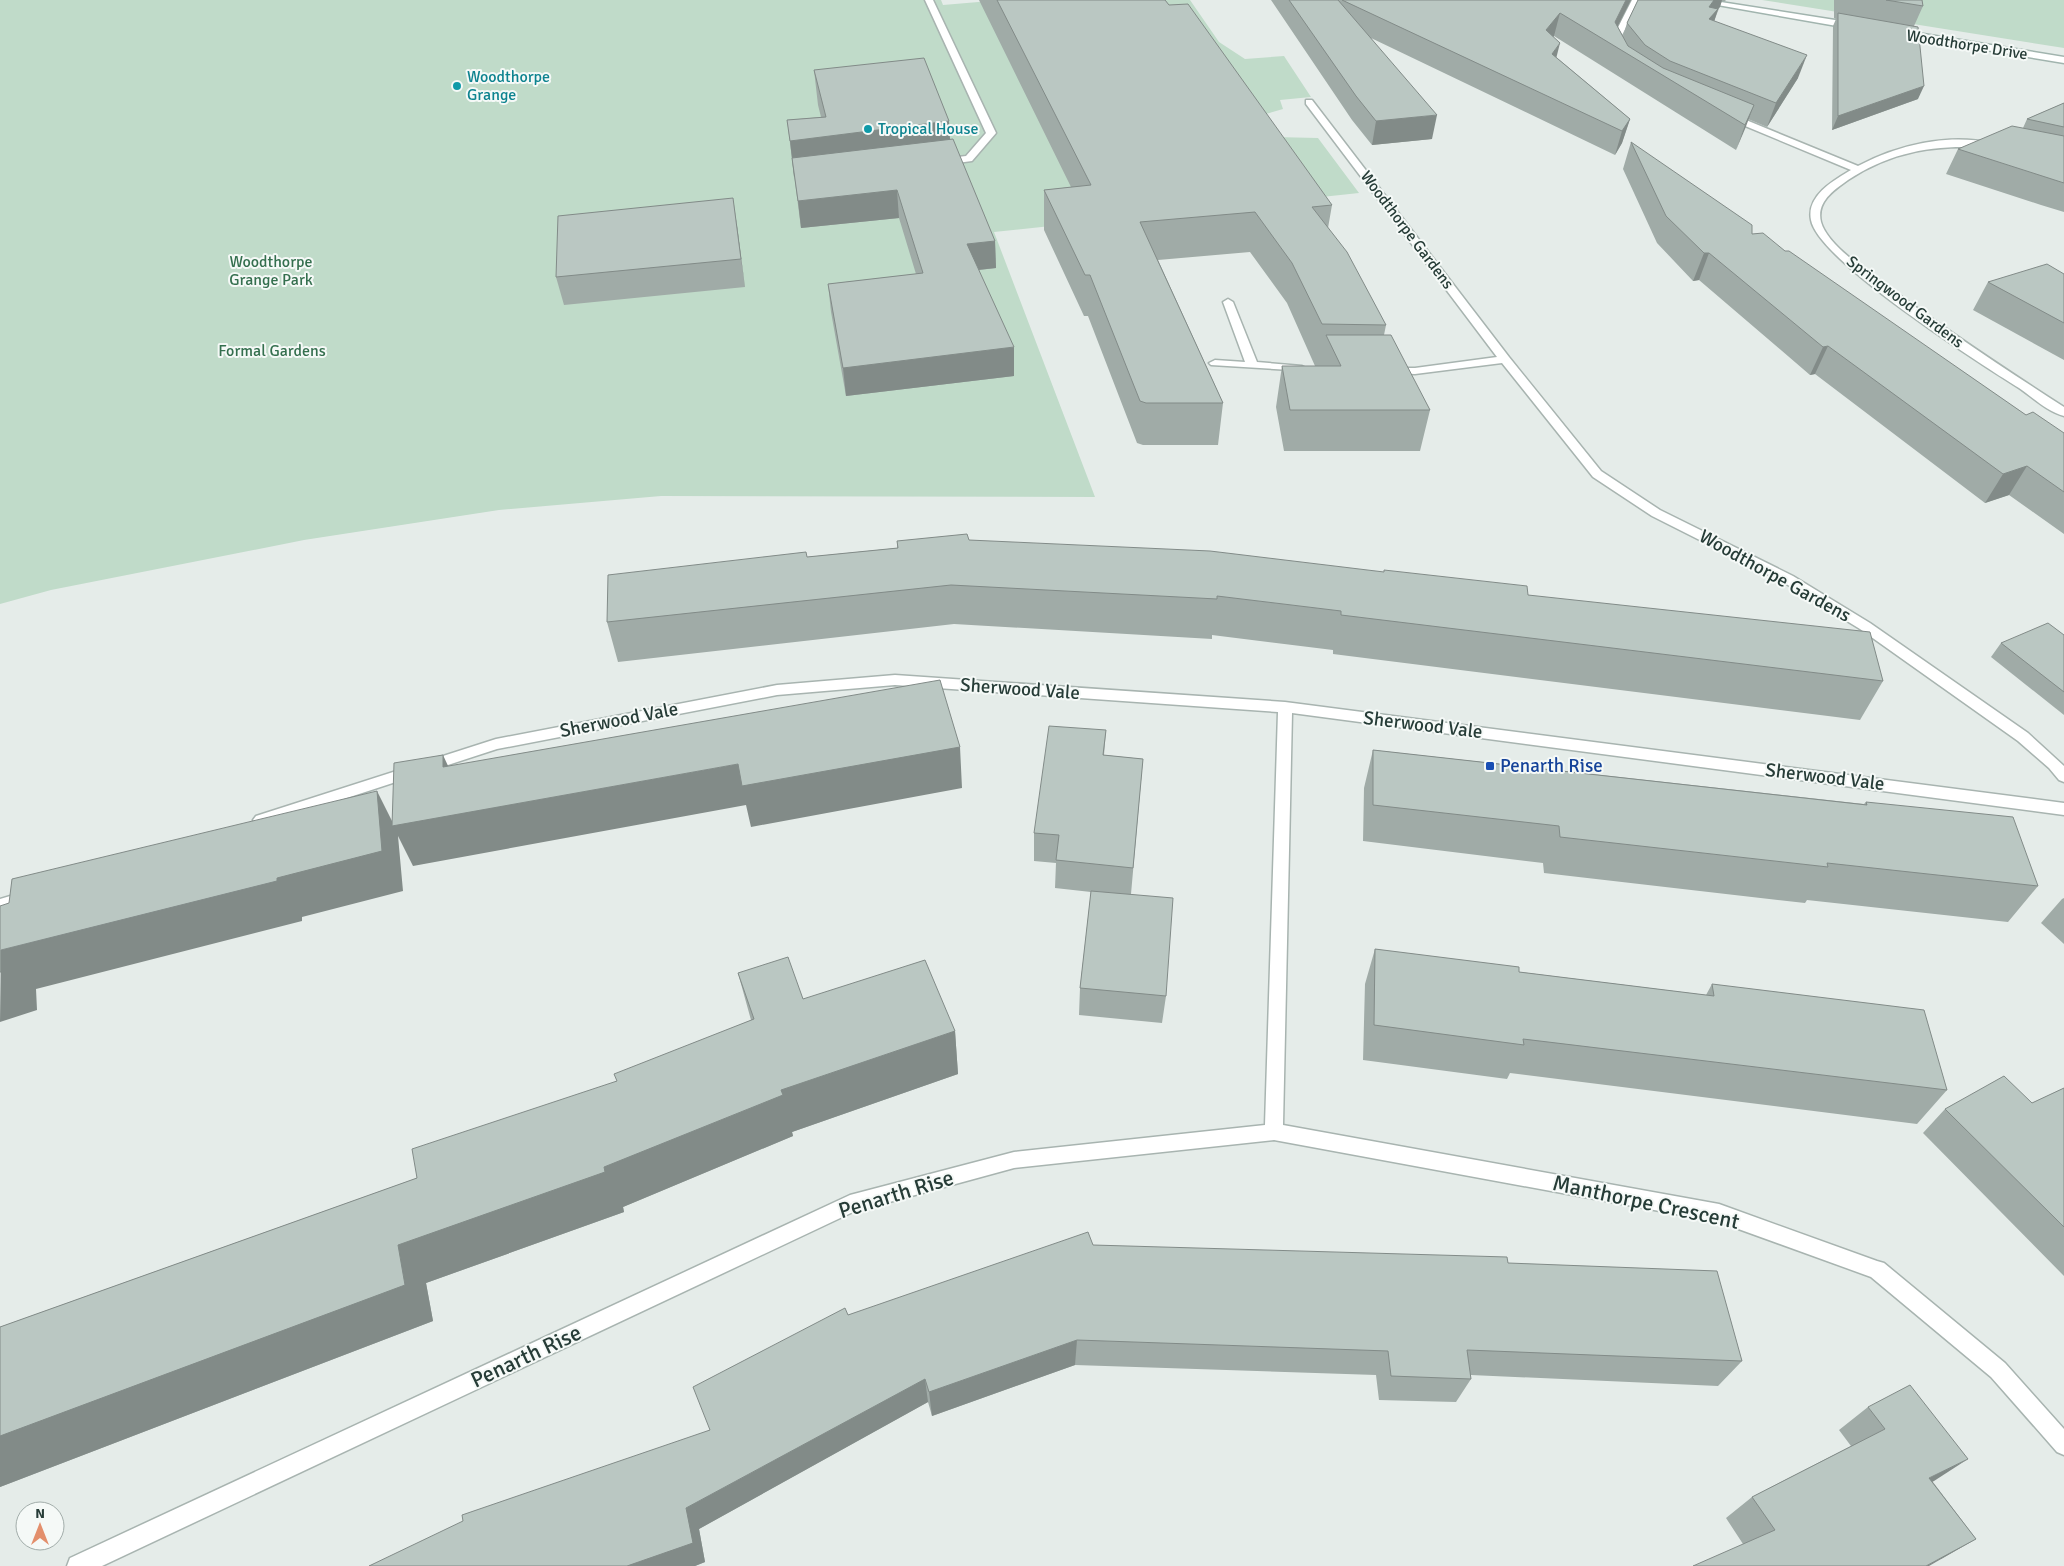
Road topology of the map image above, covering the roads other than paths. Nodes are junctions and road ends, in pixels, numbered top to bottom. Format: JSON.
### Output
{"nodes":[{"id":1,"x":930,"y":0,"type":"edge"},
{"id":2,"x":1636,"y":0,"type":"edge"},
{"id":3,"x":1693,"y":0,"type":"edge"},
{"id":4,"x":1867,"y":28,"type":"edge"},
{"id":5,"x":1887,"y":32,"type":"edge"},
{"id":6,"x":1622,"y":60,"type":"edge"},
{"id":7,"x":2064,"y":60,"type":"edge"},
{"id":8,"x":1309,"y":102,"type":"dead end"},
{"id":9,"x":1724,"y":114,"type":"edge"},
{"id":10,"x":2000,"y":146,"type":"edge"},
{"id":11,"x":930,"y":164,"type":"edge"},
{"id":12,"x":1859,"y":170,"type":"junction"},
{"id":13,"x":1228,"y":302,"type":"dead end"},
{"id":14,"x":1506,"y":359,"type":"junction"},
{"id":15,"x":1215,"y":363,"type":"dead end"},
{"id":16,"x":1252,"y":365,"type":"junction"},
{"id":17,"x":1317,"y":370,"type":"edge"},
{"id":18,"x":1376,"y":371,"type":"edge"},
{"id":19,"x":2064,"y":412,"type":"edge"},
{"id":20,"x":1285,"y":707,"type":"junction"},
{"id":21,"x":2064,"y":776,"type":"edge"},
{"id":22,"x":2064,"y":810,"type":"edge"},
{"id":23,"x":243,"y":826,"type":"edge"},
{"id":24,"x":37,"y":893,"type":"edge"},
{"id":25,"x":0,"y":905,"type":"edge"},
{"id":26,"x":1274,"y":1132,"type":"junction"},
{"id":27,"x":2064,"y":1445,"type":"edge"},
{"id":28,"x":78,"y":1566,"type":"edge"}],
"edges":[{"from":1,"to":11,"type":"street"},
{"from":2,"to":6,"type":"street"},
{"from":3,"to":4,"type":"street"},
{"from":5,"to":7,"type":"street","name":"Woodthorpe Drive"},
{"from":8,"to":14,"type":"street","name":"Woodthorpe Gardens"},
{"from":9,"to":12,"type":"street"},
{"from":10,"to":12,"type":"street","name":"Springwood Gardens"},
{"from":12,"to":19,"type":"street","name":"Springwood Gardens"},
{"from":13,"to":16,"type":"street"},
{"from":14,"to":18,"type":"street"},
{"from":14,"to":21,"type":"street","name":"Woodthorpe Gardens"},
{"from":15,"to":16,"type":"street"},
{"from":16,"to":17,"type":"street"},
{"from":20,"to":22,"type":"street","name":"Sherwood Vale"},
{"from":20,"to":23,"type":"street","name":"Sherwood Vale"},
{"from":20,"to":26,"type":"street"},
{"from":24,"to":25,"type":"street"},
{"from":26,"to":27,"type":"street","name":"Manthorpe Crescent"},
{"from":26,"to":28,"type":"street","name":"Penarth Rise"}]}
